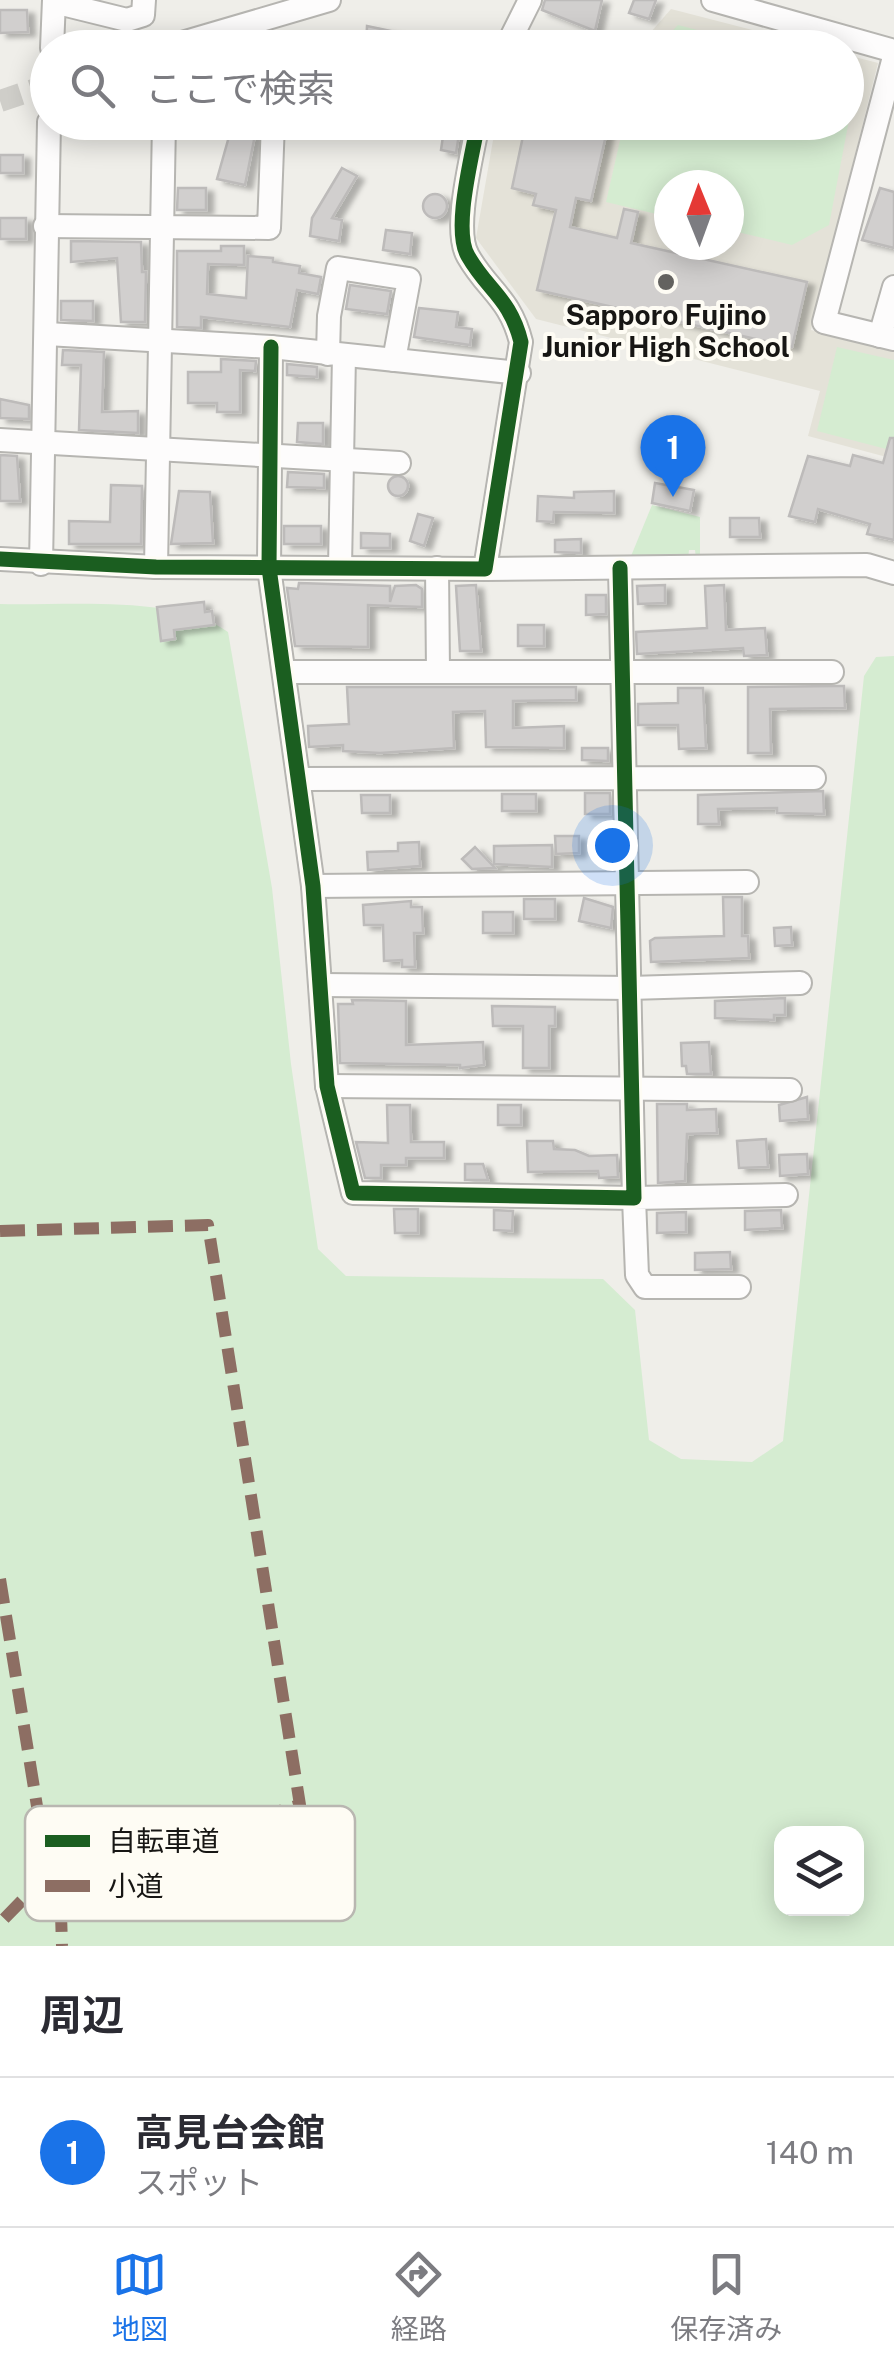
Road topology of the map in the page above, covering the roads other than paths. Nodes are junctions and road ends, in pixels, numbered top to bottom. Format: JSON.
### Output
{"nodes":[{"id":1,"x":144,"y":0,"type":"edge"},
{"id":2,"x":329,"y":0,"type":"edge"},
{"id":3,"x":530,"y":0,"type":"edge"},
{"id":4,"x":713,"y":0,"type":"edge"},
{"id":5,"x":54,"y":1,"type":"edge"},
{"id":6,"x":53,"y":30,"type":"edge"},
{"id":7,"x":226,"y":30,"type":"edge"},
{"id":8,"x":515,"y":30,"type":"edge"},
{"id":9,"x":814,"y":30,"type":"edge"},
{"id":10,"x":864,"y":45,"type":"edge"},
{"id":11,"x":894,"y":54,"type":"edge"},
{"id":12,"x":886,"y":112,"type":"edge"},
{"id":13,"x":48,"y":140,"type":"edge"},
{"id":14,"x":163,"y":140,"type":"edge"},
{"id":15,"x":271,"y":140,"type":"edge"},
{"id":16,"x":475,"y":140,"type":"edge"},
{"id":17,"x":160,"y":225,"type":"junction"},
{"id":18,"x":46,"y":226,"type":"junction"},
{"id":19,"x":894,"y":287,"type":"edge"},
{"id":20,"x":47,"y":334,"type":"junction"},
{"id":21,"x":887,"y":337,"type":"edge"},
{"id":22,"x":160,"y":339,"type":"junction"},
{"id":23,"x":272,"y":347,"type":"junction"},
{"id":24,"x":336,"y":354,"type":"junction"},
{"id":25,"x":394,"y":360,"type":"junction"},
{"id":26,"x":519,"y":373,"type":"junction"},
{"id":27,"x":0,"y":440,"type":"edge"},
{"id":28,"x":44,"y":441,"type":"junction"},
{"id":29,"x":160,"y":448,"type":"junction"},
{"id":30,"x":268,"y":455,"type":"junction"},
{"id":31,"x":342,"y":459,"type":"junction"},
{"id":32,"x":399,"y":464,"type":"dead end"},
{"id":33,"x":0,"y":559,"type":"edge"},
{"id":34,"x":41,"y":564,"type":"junction"},
{"id":35,"x":156,"y":567,"type":"junction"},
{"id":36,"x":340,"y":567,"type":"junction"},
{"id":37,"x":269,"y":568,"type":"junction"},
{"id":38,"x":437,"y":568,"type":"junction"},
{"id":39,"x":620,"y":568,"type":"junction"},
{"id":40,"x":484,"y":569,"type":"junction"},
{"id":41,"x":894,"y":574,"type":"edge"},
{"id":42,"x":285,"y":672,"type":"junction"},
{"id":43,"x":438,"y":672,"type":"junction"},
{"id":44,"x":832,"y":672,"type":"dead end"},
{"id":45,"x":622,"y":673,"type":"junction"},
{"id":46,"x":814,"y":778,"type":"dead end"},
{"id":47,"x":299,"y":779,"type":"junction"},
{"id":48,"x":625,"y":779,"type":"junction"},
{"id":49,"x":747,"y":882,"type":"dead end"},
{"id":50,"x":627,"y":884,"type":"junction"},
{"id":51,"x":313,"y":886,"type":"junction"},
{"id":52,"x":800,"y":983,"type":"dead end"},
{"id":53,"x":322,"y":985,"type":"junction"},
{"id":54,"x":630,"y":988,"type":"junction"},
{"id":55,"x":327,"y":1086,"type":"junction"},
{"id":56,"x":632,"y":1090,"type":"junction"},
{"id":57,"x":790,"y":1090,"type":"dead end"},
{"id":58,"x":786,"y":1195,"type":"dead end"},
{"id":59,"x":634,"y":1198,"type":"junction"},
{"id":60,"x":739,"y":1287,"type":"dead end"}],
"edges":[{"from":1,"to":5,"type":"street"},
{"from":2,"to":7,"type":"street"},
{"from":3,"to":8,"type":"street"},
{"from":4,"to":9,"type":"street"},
{"from":5,"to":6,"type":"street"},
{"from":10,"to":11,"type":"street"},
{"from":11,"to":12,"type":"street"},
{"from":12,"to":21,"type":"street"},
{"from":13,"to":18,"type":"street"},
{"from":14,"to":17,"type":"street"},
{"from":15,"to":17,"type":"street"},
{"from":16,"to":26,"type":"street"},
{"from":17,"to":18,"type":"street"},
{"from":17,"to":22,"type":"street"},
{"from":18,"to":20,"type":"street"},
{"from":19,"to":21,"type":"street"},
{"from":20,"to":22,"type":"street"},
{"from":20,"to":28,"type":"street"},
{"from":22,"to":23,"type":"street"},
{"from":22,"to":29,"type":"street"},
{"from":23,"to":24,"type":"street"},
{"from":23,"to":30,"type":"street"},
{"from":24,"to":25,"type":"street"},
{"from":24,"to":25,"type":"street"},
{"from":24,"to":31,"type":"street"},
{"from":25,"to":26,"type":"street"},
{"from":26,"to":40,"type":"street"},
{"from":27,"to":28,"type":"street"},
{"from":28,"to":29,"type":"street"},
{"from":28,"to":34,"type":"street"},
{"from":29,"to":30,"type":"street"},
{"from":29,"to":35,"type":"street"},
{"from":30,"to":31,"type":"street"},
{"from":30,"to":37,"type":"street"},
{"from":31,"to":32,"type":"street"},
{"from":31,"to":36,"type":"street"},
{"from":33,"to":34,"type":"street"},
{"from":34,"to":35,"type":"street"},
{"from":35,"to":37,"type":"street"},
{"from":36,"to":37,"type":"street"},
{"from":36,"to":38,"type":"street"},
{"from":37,"to":42,"type":"street"},
{"from":38,"to":40,"type":"street"},
{"from":38,"to":43,"type":"street"},
{"from":39,"to":40,"type":"street"},
{"from":39,"to":41,"type":"street"},
{"from":39,"to":45,"type":"street"},
{"from":42,"to":43,"type":"street"},
{"from":42,"to":47,"type":"street"},
{"from":43,"to":45,"type":"street"},
{"from":44,"to":45,"type":"street"},
{"from":45,"to":48,"type":"street"},
{"from":46,"to":48,"type":"street"},
{"from":47,"to":48,"type":"street"},
{"from":47,"to":51,"type":"street"},
{"from":48,"to":50,"type":"street"},
{"from":49,"to":50,"type":"street"},
{"from":50,"to":51,"type":"street"},
{"from":50,"to":54,"type":"street"},
{"from":51,"to":53,"type":"street"},
{"from":52,"to":54,"type":"street"},
{"from":53,"to":54,"type":"street"},
{"from":53,"to":55,"type":"street"},
{"from":54,"to":56,"type":"street"},
{"from":55,"to":56,"type":"street"},
{"from":55,"to":59,"type":"street"},
{"from":56,"to":57,"type":"street"},
{"from":56,"to":59,"type":"street"},
{"from":58,"to":59,"type":"street"},
{"from":59,"to":60,"type":"street"}]}
